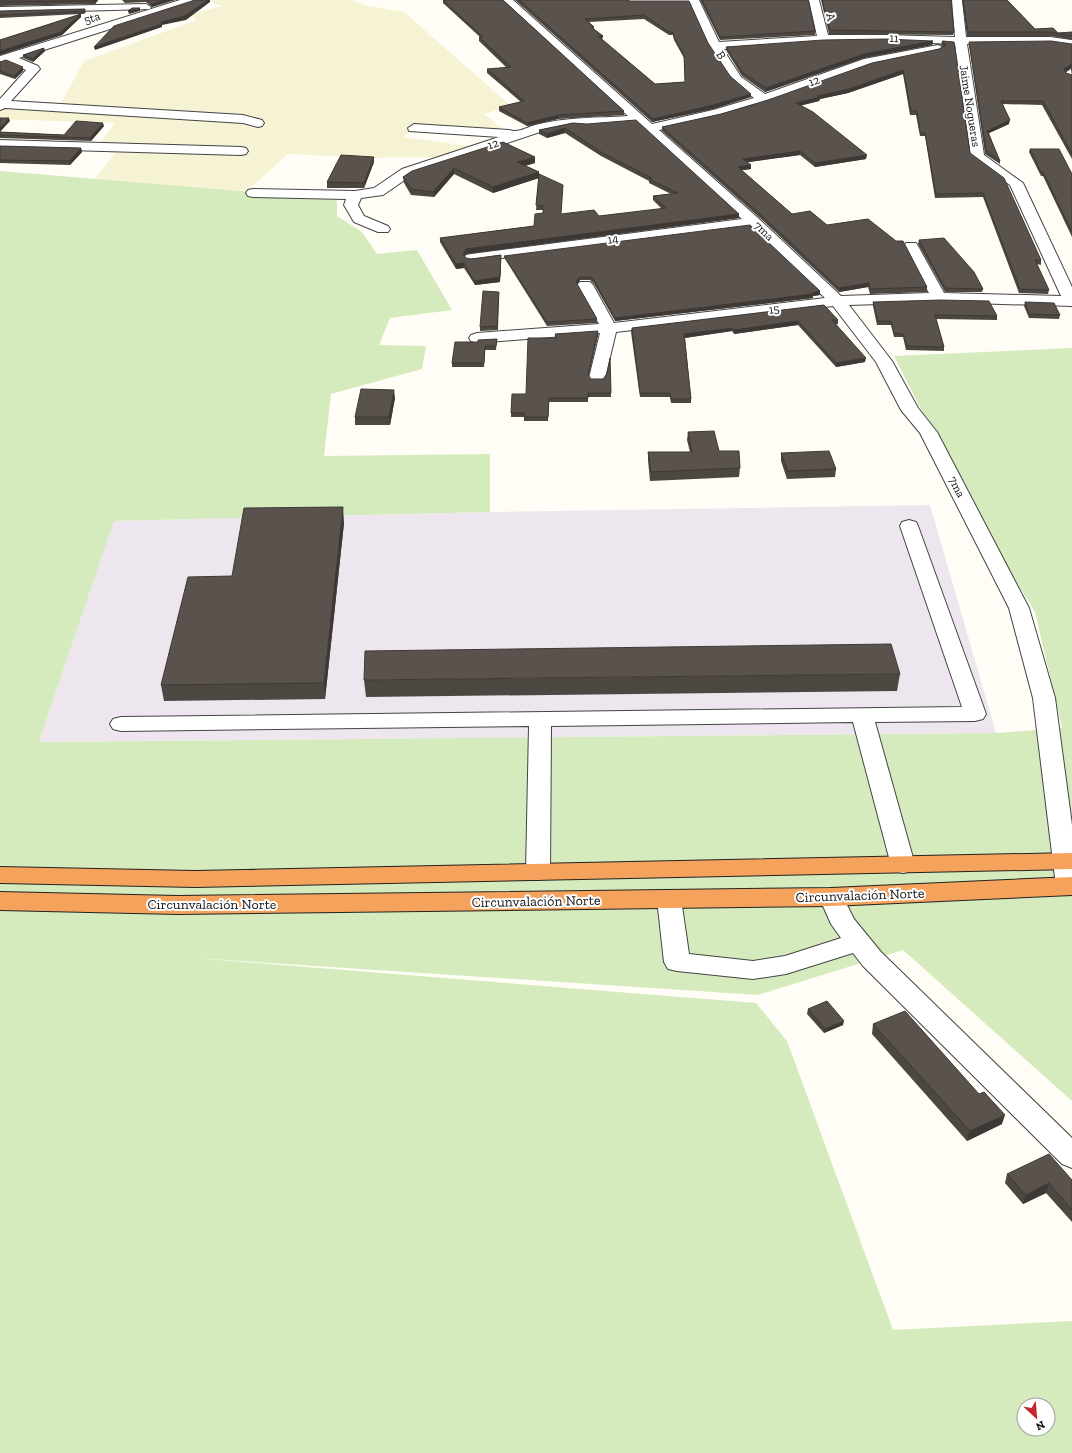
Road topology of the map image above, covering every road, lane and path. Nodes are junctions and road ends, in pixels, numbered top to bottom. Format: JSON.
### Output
{"nodes":[{"id":1,"x":191,"y":0,"type":"edge"},
{"id":2,"x":507,"y":0,"type":"edge"},
{"id":3,"x":510,"y":0,"type":"edge"},
{"id":4,"x":630,"y":0,"type":"edge"},
{"id":5,"x":694,"y":0,"type":"edge"},
{"id":6,"x":814,"y":0,"type":"edge"},
{"id":7,"x":956,"y":0,"type":"edge"},
{"id":8,"x":172,"y":6,"type":"junction"},
{"id":9,"x":0,"y":10,"type":"edge"},
{"id":10,"x":822,"y":39,"type":"junction"},
{"id":11,"x":961,"y":42,"type":"junction"},
{"id":12,"x":1072,"y":43,"type":"edge"},
{"id":13,"x":715,"y":46,"type":"junction"},
{"id":14,"x":4,"y":59,"type":"edge"},
{"id":15,"x":763,"y":99,"type":"junction"},
{"id":16,"x":1,"y":105,"type":"edge"},
{"id":17,"x":258,"y":123,"type":"dead end"},
{"id":18,"x":644,"y":123,"type":"junction"},
{"id":19,"x":414,"y":128,"type":"dead end"},
{"id":20,"x":519,"y":135,"type":"junction"},
{"id":21,"x":0,"y":144,"type":"edge"},
{"id":22,"x":241,"y":151,"type":"dead end"},
{"id":23,"x":253,"y":193,"type":"dead end"},
{"id":24,"x":355,"y":195,"type":"junction"},
{"id":25,"x":754,"y":222,"type":"junction"},
{"id":26,"x":383,"y":229,"type":"dead end"},
{"id":27,"x":911,"y":246,"type":"dead end"},
{"id":28,"x":471,"y":258,"type":"edge"},
{"id":29,"x":585,"y":285,"type":"dead end"},
{"id":30,"x":939,"y":297,"type":"junction"},
{"id":31,"x":838,"y":301,"type":"junction"},
{"id":32,"x":1071,"y":301,"type":"edge"},
{"id":33,"x":608,"y":328,"type":"junction"},
{"id":34,"x":477,"y":338,"type":"dead end"},
{"id":35,"x":597,"y":378,"type":"edge"},
{"id":36,"x":909,"y":526,"type":"dead end"},
{"id":37,"x":862,"y":716,"type":"junction"},
{"id":38,"x":540,"y":719,"type":"junction"},
{"id":39,"x":121,"y":724,"type":"dead end"},
{"id":40,"x":1068,"y":862,"type":"edge"},
{"id":41,"x":903,"y":865,"type":"junction"},
{"id":42,"x":538,"y":872,"type":"junction"},
{"id":43,"x":0,"y":875,"type":"edge"},
{"id":44,"x":1070,"y":886,"type":"edge"},
{"id":45,"x":831,"y":897,"type":"junction"},
{"id":46,"x":669,"y":899,"type":"junction"},
{"id":47,"x":0,"y":901,"type":"edge"},
{"id":48,"x":539,"y":901,"type":"junction"},
{"id":49,"x":858,"y":942,"type":"junction"},
{"id":50,"x":1072,"y":1156,"type":"edge"}],
"edges":[{"from":1,"to":8,"type":"street","name":"5ta"},
{"from":2,"to":3,"type":"street"},
{"from":2,"to":18,"type":"street","name":"7ma"},
{"from":4,"to":5,"type":"street"},
{"from":5,"to":13,"type":"street","name":"B"},
{"from":6,"to":10,"type":"street","name":"A"},
{"from":7,"to":11,"type":"street","name":"Jaime Nogueras"},
{"from":8,"to":9,"type":"street"},
{"from":8,"to":14,"type":"street","name":"5ta"},
{"from":10,"to":11,"type":"street","name":"11"},
{"from":10,"to":13,"type":"street","name":"11"},
{"from":11,"to":12,"type":"street","name":"12"},
{"from":11,"to":15,"type":"street","name":"12"},
{"from":11,"to":32,"type":"street","name":"Jaime Nogueras"},
{"from":13,"to":15,"type":"street","name":"B"},
{"from":14,"to":16,"type":"street"},
{"from":15,"to":18,"type":"street","name":"12"},
{"from":16,"to":17,"type":"street"},
{"from":18,"to":20,"type":"street","name":"12"},
{"from":18,"to":25,"type":"street","name":"7ma"},
{"from":19,"to":20,"type":"street"},
{"from":20,"to":24,"type":"street","name":"12"},
{"from":21,"to":22,"type":"street"},
{"from":23,"to":24,"type":"street"},
{"from":24,"to":26,"type":"street"},
{"from":25,"to":28,"type":"street","name":"14"},
{"from":25,"to":31,"type":"street","name":"7ma"},
{"from":27,"to":30,"type":"street"},
{"from":29,"to":33,"type":"street"},
{"from":30,"to":31,"type":"street","name":"15"},
{"from":30,"to":32,"type":"street","name":"15"},
{"from":31,"to":33,"type":"street","name":"15"},
{"from":31,"to":40,"type":"street","name":"7ma"},
{"from":33,"to":34,"type":"street","name":"15"},
{"from":33,"to":35,"type":"street"},
{"from":36,"to":37,"type":"street"},
{"from":37,"to":38,"type":"street"},
{"from":37,"to":41,"type":"street"},
{"from":38,"to":39,"type":"street"},
{"from":38,"to":42,"type":"street"},
{"from":40,"to":41,"type":"highway","name":"Circunvalación Norte"},
{"from":40,"to":44,"type":"street","name":"7ma"},
{"from":41,"to":42,"type":"highway","name":"Circunvalación Norte"},
{"from":42,"to":43,"type":"highway","name":"Circunvalación Norte"},
{"from":42,"to":48,"type":"highway"},
{"from":44,"to":45,"type":"highway","name":"Circunvalación Norte"},
{"from":45,"to":46,"type":"highway","name":"Circunvalación Norte"},
{"from":45,"to":49,"type":"street"},
{"from":46,"to":48,"type":"highway","name":"Circunvalación Norte"},
{"from":46,"to":49,"type":"street"},
{"from":47,"to":48,"type":"highway","name":"Circunvalación Norte"},
{"from":49,"to":50,"type":"street"}]}
